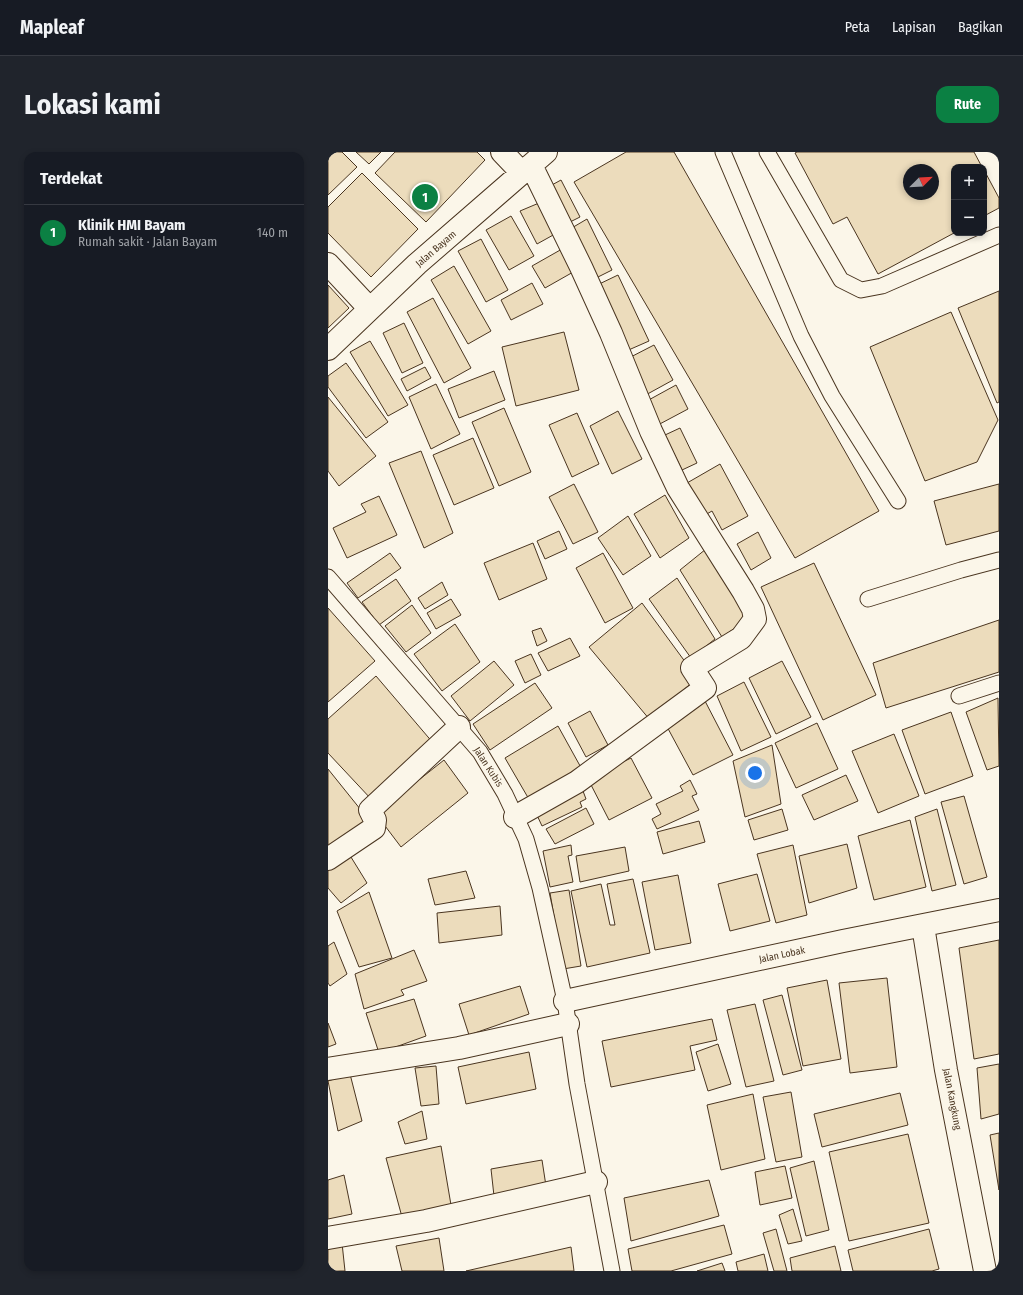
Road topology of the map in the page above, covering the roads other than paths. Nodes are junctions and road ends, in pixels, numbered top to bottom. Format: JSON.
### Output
{"nodes":[{"id":1,"x":502,"y":152,"type":"edge"},
{"id":2,"x":723,"y":152,"type":"edge"},
{"id":3,"x":767,"y":152,"type":"edge"},
{"id":4,"x":533,"y":163,"type":"edge"},
{"id":5,"x":999,"y":234,"type":"edge"},
{"id":6,"x":328,"y":264,"type":"edge"},
{"id":7,"x":370,"y":309,"type":"junction"},
{"id":8,"x":328,"y":348,"type":"edge"},
{"id":9,"x":898,"y":501,"type":"dead end"},
{"id":10,"x":999,"y":560,"type":"edge"},
{"id":11,"x":328,"y":577,"type":"edge"},
{"id":12,"x":868,"y":599,"type":"dead end"},
{"id":13,"x":999,"y":683,"type":"edge"},
{"id":14,"x":959,"y":696,"type":"dead end"},
{"id":15,"x":459,"y":727,"type":"junction"},
{"id":16,"x":515,"y":817,"type":"junction"},
{"id":17,"x":328,"y":859,"type":"edge"},
{"id":18,"x":999,"y":910,"type":"edge"},
{"id":19,"x":923,"y":926,"type":"junction"},
{"id":20,"x":565,"y":1001,"type":"junction"},
{"id":21,"x":568,"y":1024,"type":"junction"},
{"id":22,"x":328,"y":1069,"type":"edge"},
{"id":23,"x":596,"y":1182,"type":"junction"},
{"id":24,"x":328,"y":1238,"type":"edge"},
{"id":25,"x":612,"y":1271,"type":"edge"},
{"id":26,"x":985,"y":1271,"type":"edge"}],
"edges":[{"from":1,"to":4,"type":"street"},
{"from":2,"to":9,"type":"lane"},
{"from":3,"to":5,"type":"lane"},
{"from":4,"to":7,"type":"street","name":"Jalan Bayam"},
{"from":4,"to":16,"type":"street"},
{"from":6,"to":7,"type":"street"},
{"from":7,"to":8,"type":"street","name":"Jalan Bayam"},
{"from":10,"to":12,"type":"lane"},
{"from":11,"to":15,"type":"lane","name":"Jalan Kubis"},
{"from":13,"to":14,"type":"lane"},
{"from":15,"to":16,"type":"lane","name":"Jalan Kubis"},
{"from":15,"to":17,"type":"street"},
{"from":16,"to":20,"type":"lane","name":"Jalan Kubis"},
{"from":18,"to":19,"type":"street","name":"Jalan Lobak"},
{"from":19,"to":20,"type":"street","name":"Jalan Lobak"},
{"from":19,"to":26,"type":"street","name":"Jalan Kangkung"},
{"from":20,"to":21,"type":"lane","name":"Jalan Kubis"},
{"from":21,"to":22,"type":"street"},
{"from":21,"to":23,"type":"lane","name":"Jalan Kubis"},
{"from":23,"to":24,"type":"street"},
{"from":23,"to":25,"type":"lane","name":"Jalan Kubis"}]}
